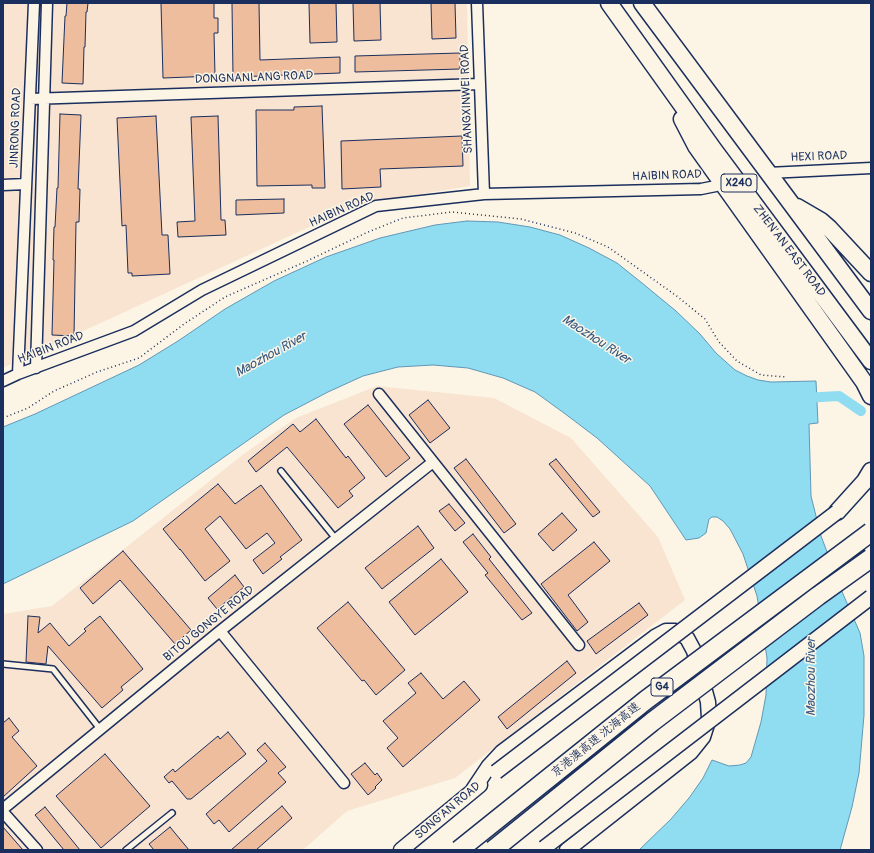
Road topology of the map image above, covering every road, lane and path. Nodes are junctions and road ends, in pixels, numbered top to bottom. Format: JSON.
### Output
{"nodes":[{"id":1,"x":34,"y":3,"type":"edge"},
{"id":2,"x":47,"y":3,"type":"edge"},
{"id":3,"x":477,"y":3,"type":"edge"},
{"id":4,"x":609,"y":3,"type":"edge"},
{"id":5,"x":642,"y":3,"type":"edge"},
{"id":6,"x":649,"y":3,"type":"edge"},
{"id":7,"x":657,"y":22,"type":"junction"},
{"id":8,"x":666,"y":83,"type":"junction"},
{"id":9,"x":480,"y":84,"type":"junction"},
{"id":10,"x":44,"y":98,"type":"junction"},
{"id":11,"x":30,"y":99,"type":"junction"},
{"id":12,"x":871,"y":168,"type":"edge"},
{"id":13,"x":768,"y":173,"type":"junction"},
{"id":14,"x":723,"y":183,"type":"junction"},
{"id":15,"x":26,"y":184,"type":"junction"},
{"id":16,"x":3,"y":185,"type":"edge"},
{"id":17,"x":484,"y":194,"type":"junction"},
{"id":18,"x":791,"y":203,"type":"junction"},
{"id":19,"x":870,"y":273,"type":"edge"},
{"id":20,"x":871,"y":311,"type":"edge"},
{"id":21,"x":871,"y":361,"type":"edge"},
{"id":22,"x":36,"y":368,"type":"junction"},
{"id":23,"x":18,"y":374,"type":"junction"},
{"id":24,"x":786,"y":377,"type":"dead end"},
{"id":25,"x":3,"y":381,"type":"edge"},
{"id":26,"x":379,"y":394,"type":"dead end"},
{"id":27,"x":871,"y":396,"type":"edge"},
{"id":28,"x":3,"y":418,"type":"edge"},
{"id":29,"x":433,"y":462,"type":"junction"},
{"id":30,"x":282,"y":471,"type":"dead end"},
{"id":31,"x":871,"y":471,"type":"edge"},
{"id":32,"x":871,"y":488,"type":"edge"},
{"id":33,"x":837,"y":512,"type":"junction"},
{"id":34,"x":871,"y":532,"type":"edge"},
{"id":35,"x":336,"y":539,"type":"junction"},
{"id":36,"x":871,"y":558,"type":"edge"},
{"id":37,"x":871,"y":597,"type":"edge"},
{"id":38,"x":220,"y":631,"type":"junction"},
{"id":39,"x":579,"y":645,"type":"dead end"},
{"id":40,"x":3,"y":664,"type":"edge"},
{"id":41,"x":100,"y":729,"type":"junction"},
{"id":42,"x":344,"y":783,"type":"dead end"},
{"id":43,"x":473,"y":790,"type":"junction"},
{"id":44,"x":3,"y":809,"type":"edge"},
{"id":45,"x":3,"y":812,"type":"edge"},
{"id":46,"x":172,"y":813,"type":"dead end"},
{"id":47,"x":544,"y":849,"type":"edge"},
{"id":48,"x":37,"y":850,"type":"edge"},
{"id":49,"x":126,"y":850,"type":"edge"},
{"id":50,"x":401,"y":850,"type":"edge"},
{"id":51,"x":459,"y":850,"type":"edge"},
{"id":52,"x":493,"y":850,"type":"edge"},
{"id":53,"x":567,"y":850,"type":"edge"}],
"edges":[{"from":1,"to":11,"type":"street","name":"JINRONG ROAD"},
{"from":2,"to":10,"type":"street"},
{"from":3,"to":9,"type":"street","name":"SHANGXINWEI ROAD"},
{"from":4,"to":8,"type":"main road","name":"ZHEN'AN EAST ROAD","number":"X240"},
{"from":5,"to":7,"type":"main road","number":"X240"},
{"from":6,"to":7,"type":"main road"},
{"from":7,"to":13,"type":"main road","number":"X240"},
{"from":8,"to":14,"type":"main road"},
{"from":8,"to":21,"type":"main road","name":"ZHEN'AN EAST ROAD","number":"X240"},
{"from":9,"to":10,"type":"street","name":"DONGNANLANG ROAD"},
{"from":9,"to":17,"type":"street","name":"SHANGXINWEI ROAD"},
{"from":10,"to":11,"type":"street","name":"DONGNANLANG ROAD"},
{"from":10,"to":22,"type":"street"},
{"from":11,"to":15,"type":"street","name":"JINRONG ROAD"},
{"from":12,"to":13,"type":"street","name":"HEXI ROAD"},
{"from":13,"to":18,"type":"main road","number":"X240"},
{"from":14,"to":17,"type":"street","name":"HAIBIN ROAD"},
{"from":14,"to":27,"type":"main road"},
{"from":15,"to":16,"type":"street"},
{"from":15,"to":23,"type":"street","name":"JINRONG ROAD"},
{"from":17,"to":22,"type":"street","name":"HAIBIN ROAD"},
{"from":18,"to":19,"type":"main road"},
{"from":18,"to":20,"type":"main road","number":"X240"},
{"from":22,"to":23,"type":"street","name":"HAIBIN ROAD"},
{"from":23,"to":25,"type":"street","name":"HAIBIN ROAD"},
{"from":24,"to":28,"type":"path"},
{"from":26,"to":29,"type":"street"},
{"from":29,"to":35,"type":"street","name":"BITOU GONGYE ROAD"},
{"from":29,"to":39,"type":"street"},
{"from":30,"to":35,"type":"lane"},
{"from":31,"to":33,"type":"main road"},
{"from":32,"to":33,"type":"main road"},
{"from":33,"to":43,"type":"main road","name":"SONG'AN ROAD","bridge":true},
{"from":34,"to":51,"type":"highway","name":"京港澳高速 沈海高速","number":"G4","bridge":true},
{"from":35,"to":38,"type":"street","name":"BITOU GONGYE ROAD"},
{"from":36,"to":52,"type":"highway","name":"京港澳高速 沈海高速","number":"G4","bridge":true},
{"from":37,"to":47,"type":"main road","bridge":true},
{"from":38,"to":41,"type":"street","name":"BITOU GONGYE ROAD"},
{"from":38,"to":42,"type":"street"},
{"from":40,"to":41,"type":"lane"},
{"from":41,"to":44,"type":"street","name":"BITOU GONGYE ROAD"},
{"from":43,"to":50,"type":"main road","name":"SONG'AN ROAD"},
{"from":43,"to":53,"type":"main road"},
{"from":45,"to":48,"type":"street"},
{"from":46,"to":49,"type":"lane"}]}
